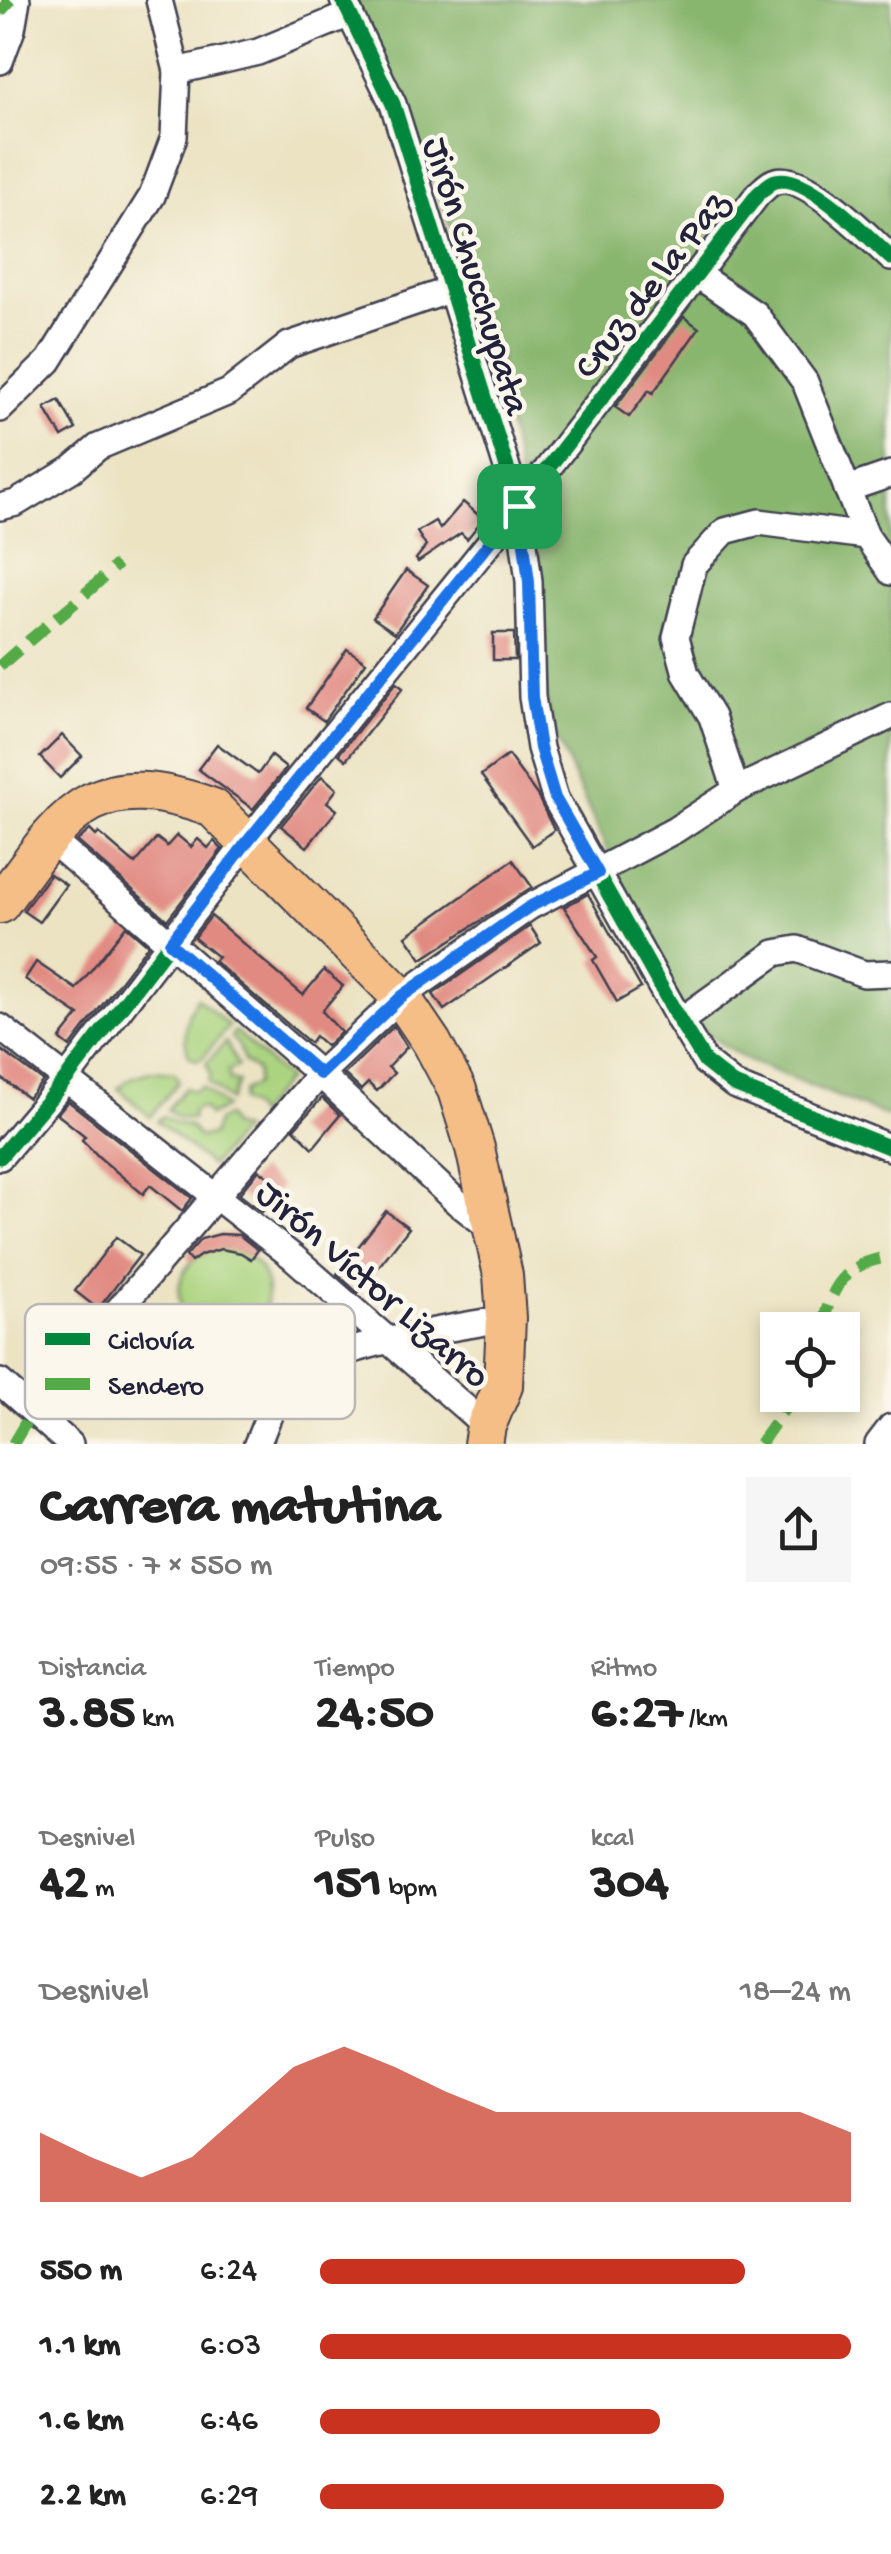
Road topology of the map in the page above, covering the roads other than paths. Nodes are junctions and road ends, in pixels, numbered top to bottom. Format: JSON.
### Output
{"nodes":[{"id":1,"x":17,"y":0,"type":"edge"},
{"id":2,"x":159,"y":0,"type":"edge"},
{"id":3,"x":346,"y":7,"type":"edge"},
{"id":4,"x":0,"y":61,"type":"edge"},
{"id":5,"x":177,"y":71,"type":"junction"},
{"id":6,"x":889,"y":262,"type":"edge"},
{"id":7,"x":696,"y":274,"type":"junction"},
{"id":8,"x":453,"y":289,"type":"junction"},
{"id":9,"x":0,"y":409,"type":"edge"},
{"id":10,"x":891,"y":474,"type":"edge"},
{"id":11,"x":847,"y":489,"type":"junction"},
{"id":12,"x":519,"y":506,"type":"junction"},
{"id":13,"x":0,"y":507,"type":"edge"},
{"id":14,"x":866,"y":536,"type":"junction"},
{"id":15,"x":891,"y":573,"type":"edge"},
{"id":16,"x":891,"y":716,"type":"edge"},
{"id":17,"x":736,"y":790,"type":"junction"},
{"id":18,"x":49,"y":838,"type":"junction"},
{"id":19,"x":247,"y":842,"type":"junction"},
{"id":20,"x":598,"y":873,"type":"junction"},
{"id":21,"x":0,"y":904,"type":"edge"},
{"id":22,"x":170,"y":943,"type":"junction"},
{"id":23,"x":891,"y":973,"type":"edge"},
{"id":24,"x":401,"y":997,"type":"junction"},
{"id":25,"x":680,"y":1021,"type":"junction"},
{"id":26,"x":0,"y":1027,"type":"edge"},
{"id":27,"x":320,"y":1074,"type":"junction"},
{"id":28,"x":67,"y":1078,"type":"junction"},
{"id":29,"x":891,"y":1148,"type":"edge"},
{"id":30,"x":0,"y":1157,"type":"edge"},
{"id":31,"x":215,"y":1194,"type":"junction"},
{"id":32,"x":494,"y":1231,"type":"junction"},
{"id":33,"x":122,"y":1304,"type":"edge"},
{"id":34,"x":346,"y":1304,"type":"edge"},
{"id":35,"x":355,"y":1312,"type":"edge"},
{"id":36,"x":506,"y":1318,"type":"junction"},
{"id":37,"x":388,"y":1342,"type":"junction"},
{"id":38,"x":355,"y":1351,"type":"edge"},
{"id":39,"x":0,"y":1382,"type":"edge"},
{"id":40,"x":25,"y":1403,"type":"edge"},
{"id":41,"x":43,"y":1419,"type":"edge"},
{"id":42,"x":266,"y":1419,"type":"edge"},
{"id":43,"x":891,"y":1427,"type":"edge"},
{"id":44,"x":485,"y":1435,"type":"edge"},
{"id":45,"x":70,"y":1444,"type":"edge"},
{"id":46,"x":257,"y":1444,"type":"edge"},
{"id":47,"x":878,"y":1444,"type":"edge"}],
"edges":[{"from":1,"to":4,"type":"street"},
{"from":2,"to":5,"type":"street"},
{"from":3,"to":5,"type":"street"},
{"from":3,"to":8,"type":"street","name":"Jirón Chucchupata"},
{"from":5,"to":9,"type":"street"},
{"from":6,"to":7,"type":"street","name":"Cruz de la Paz"},
{"from":7,"to":11,"type":"street"},
{"from":7,"to":12,"type":"street","name":"Cruz de la Paz"},
{"from":8,"to":12,"type":"street","name":"Jirón Chucchupata"},
{"from":8,"to":13,"type":"street"},
{"from":10,"to":11,"type":"street"},
{"from":11,"to":14,"type":"street"},
{"from":12,"to":19,"type":"street"},
{"from":12,"to":20,"type":"street","name":"Jirón Chucchupata"},
{"from":14,"to":15,"type":"street"},
{"from":14,"to":17,"type":"street"},
{"from":16,"to":17,"type":"street"},
{"from":17,"to":20,"type":"street"},
{"from":18,"to":19,"type":"highway"},
{"from":18,"to":21,"type":"highway"},
{"from":18,"to":22,"type":"street"},
{"from":19,"to":22,"type":"street"},
{"from":19,"to":24,"type":"highway"},
{"from":20,"to":24,"type":"street"},
{"from":20,"to":25,"type":"street","name":"Jirón Chucchupata"},
{"from":22,"to":27,"type":"street"},
{"from":22,"to":28,"type":"street"},
{"from":23,"to":25,"type":"street"},
{"from":24,"to":27,"type":"street"},
{"from":24,"to":32,"type":"highway"},
{"from":25,"to":29,"type":"street","name":"Jirón Chucchupata"},
{"from":26,"to":28,"type":"street","name":"Jirón Víctor Lizarro"},
{"from":27,"to":31,"type":"street"},
{"from":27,"to":32,"type":"street"},
{"from":28,"to":30,"type":"street"},
{"from":28,"to":31,"type":"street","name":"Jirón Víctor Lizarro"},
{"from":31,"to":33,"type":"street"},
{"from":31,"to":34,"type":"street","name":"Jirón Víctor Lizarro"},
{"from":32,"to":36,"type":"highway"},
{"from":35,"to":37,"type":"street","name":"Jirón Víctor Lizarro"},
{"from":36,"to":37,"type":"street"},
{"from":36,"to":44,"type":"highway"},
{"from":37,"to":38,"type":"street"},
{"from":37,"to":44,"type":"street","name":"Jirón Víctor Lizarro"},
{"from":39,"to":40,"type":"street"},
{"from":41,"to":45,"type":"street"},
{"from":42,"to":46,"type":"street"},
{"from":43,"to":47,"type":"street"}]}
